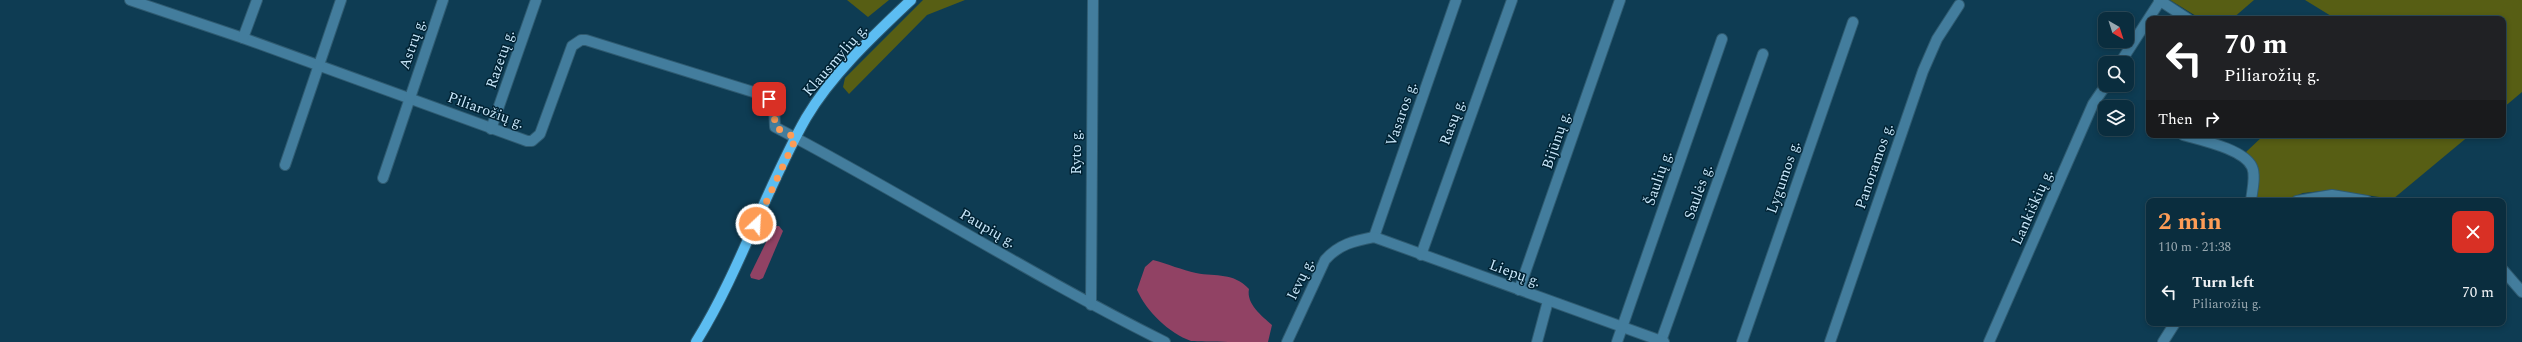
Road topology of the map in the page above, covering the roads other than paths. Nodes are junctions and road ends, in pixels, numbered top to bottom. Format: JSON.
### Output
{"nodes":[{"id":1,"x":130,"y":0,"type":"edge"},
{"id":2,"x":257,"y":0,"type":"edge"},
{"id":3,"x":342,"y":0,"type":"edge"},
{"id":4,"x":443,"y":0,"type":"edge"},
{"id":5,"x":536,"y":0,"type":"edge"},
{"id":6,"x":911,"y":0,"type":"edge"},
{"id":7,"x":1093,"y":0,"type":"edge"},
{"id":8,"x":1456,"y":0,"type":"edge"},
{"id":9,"x":1512,"y":0,"type":"edge"},
{"id":10,"x":1620,"y":0,"type":"edge"},
{"id":11,"x":2159,"y":0,"type":"edge"},
{"id":12,"x":1959,"y":5,"type":"dead end"},
{"id":13,"x":2149,"y":16,"type":"edge"},
{"id":14,"x":2183,"y":16,"type":"edge"},
{"id":15,"x":2146,"y":21,"type":"edge"},
{"id":16,"x":1853,"y":22,"type":"dead end"},
{"id":17,"x":243,"y":38,"type":"junction"},
{"id":18,"x":1722,"y":39,"type":"dead end"},
{"id":19,"x":1763,"y":54,"type":"dead end"},
{"id":20,"x":2124,"y":56,"type":"edge"},
{"id":21,"x":318,"y":64,"type":"junction"},
{"id":22,"x":2101,"y":92,"type":"edge"},
{"id":23,"x":409,"y":97,"type":"junction"},
{"id":24,"x":491,"y":129,"type":"junction"},
{"id":25,"x":796,"y":138,"type":"junction"},
{"id":26,"x":2191,"y":138,"type":"edge"},
{"id":27,"x":285,"y":165,"type":"dead end"},
{"id":28,"x":383,"y":178,"type":"dead end"},
{"id":29,"x":2251,"y":198,"type":"edge"},
{"id":30,"x":2314,"y":198,"type":"edge"},
{"id":31,"x":2350,"y":198,"type":"edge"},
{"id":32,"x":1374,"y":237,"type":"junction"},
{"id":33,"x":1421,"y":255,"type":"junction"},
{"id":34,"x":2506,"y":273,"type":"edge"},
{"id":35,"x":1519,"y":290,"type":"junction"},
{"id":36,"x":2522,"y":292,"type":"edge"},
{"id":37,"x":1548,"y":301,"type":"junction"},
{"id":38,"x":1091,"y":305,"type":"junction"},
{"id":39,"x":2173,"y":326,"type":"edge"},
{"id":40,"x":1621,"y":327,"type":"junction"},
{"id":41,"x":1663,"y":341,"type":"edge"},
{"id":42,"x":696,"y":342,"type":"edge"},
{"id":43,"x":1165,"y":342,"type":"edge"},
{"id":44,"x":1287,"y":342,"type":"edge"},
{"id":45,"x":1537,"y":342,"type":"edge"},
{"id":46,"x":1617,"y":342,"type":"edge"},
{"id":47,"x":1742,"y":342,"type":"edge"},
{"id":48,"x":1830,"y":342,"type":"edge"},
{"id":49,"x":1989,"y":342,"type":"edge"},
{"id":50,"x":2163,"y":342,"type":"edge"}],
"edges":[{"from":1,"to":17,"type":"street","name":"Piliarožių g."},
{"from":2,"to":17,"type":"street"},
{"from":3,"to":21,"type":"street"},
{"from":4,"to":23,"type":"street","name":"Astrų g."},
{"from":5,"to":24,"type":"street","name":"Razetų g."},
{"from":6,"to":25,"type":"main road","name":"Klausmylių g."},
{"from":7,"to":38,"type":"street","name":"Ryto g."},
{"from":8,"to":32,"type":"street","name":"Vasaros g."},
{"from":9,"to":33,"type":"street","name":"Rasų g."},
{"from":10,"to":35,"type":"street","name":"Bijūnų g."},
{"from":11,"to":13,"type":"street"},
{"from":11,"to":14,"type":"street"},
{"from":12,"to":48,"type":"street","name":"Panoramos g."},
{"from":15,"to":20,"type":"street"},
{"from":16,"to":47,"type":"street","name":"Lygumos g."},
{"from":17,"to":21,"type":"street","name":"Piliarožių g."},
{"from":18,"to":40,"type":"street","name":"Šaulių g."},
{"from":19,"to":41,"type":"street","name":"Saulės g."},
{"from":21,"to":23,"type":"street","name":"Piliarožių g."},
{"from":21,"to":27,"type":"street"},
{"from":22,"to":49,"type":"street","name":"Lankiškių g."},
{"from":23,"to":24,"type":"street","name":"Piliarožių g."},
{"from":23,"to":28,"type":"street","name":"Astrų g."},
{"from":24,"to":25,"type":"street","name":"Piliarožių g."},
{"from":25,"to":38,"type":"street","name":"Paupių g."},
{"from":25,"to":42,"type":"main road","name":"Klausmylių g."},
{"from":26,"to":29,"type":"street"},
{"from":30,"to":31,"type":"street"},
{"from":32,"to":33,"type":"street","name":"Liepų g."},
{"from":32,"to":44,"type":"street","name":"Ievų g."},
{"from":33,"to":35,"type":"street","name":"Liepų g."},
{"from":34,"to":36,"type":"street"},
{"from":35,"to":37,"type":"street","name":"Liepų g."},
{"from":37,"to":40,"type":"street","name":"Liepų g."},
{"from":37,"to":45,"type":"street"},
{"from":38,"to":43,"type":"street","name":"Paupių g."},
{"from":39,"to":50,"type":"street"},
{"from":40,"to":41,"type":"street","name":"Liepų g."},
{"from":40,"to":46,"type":"street","name":"Šaulių g."}]}
